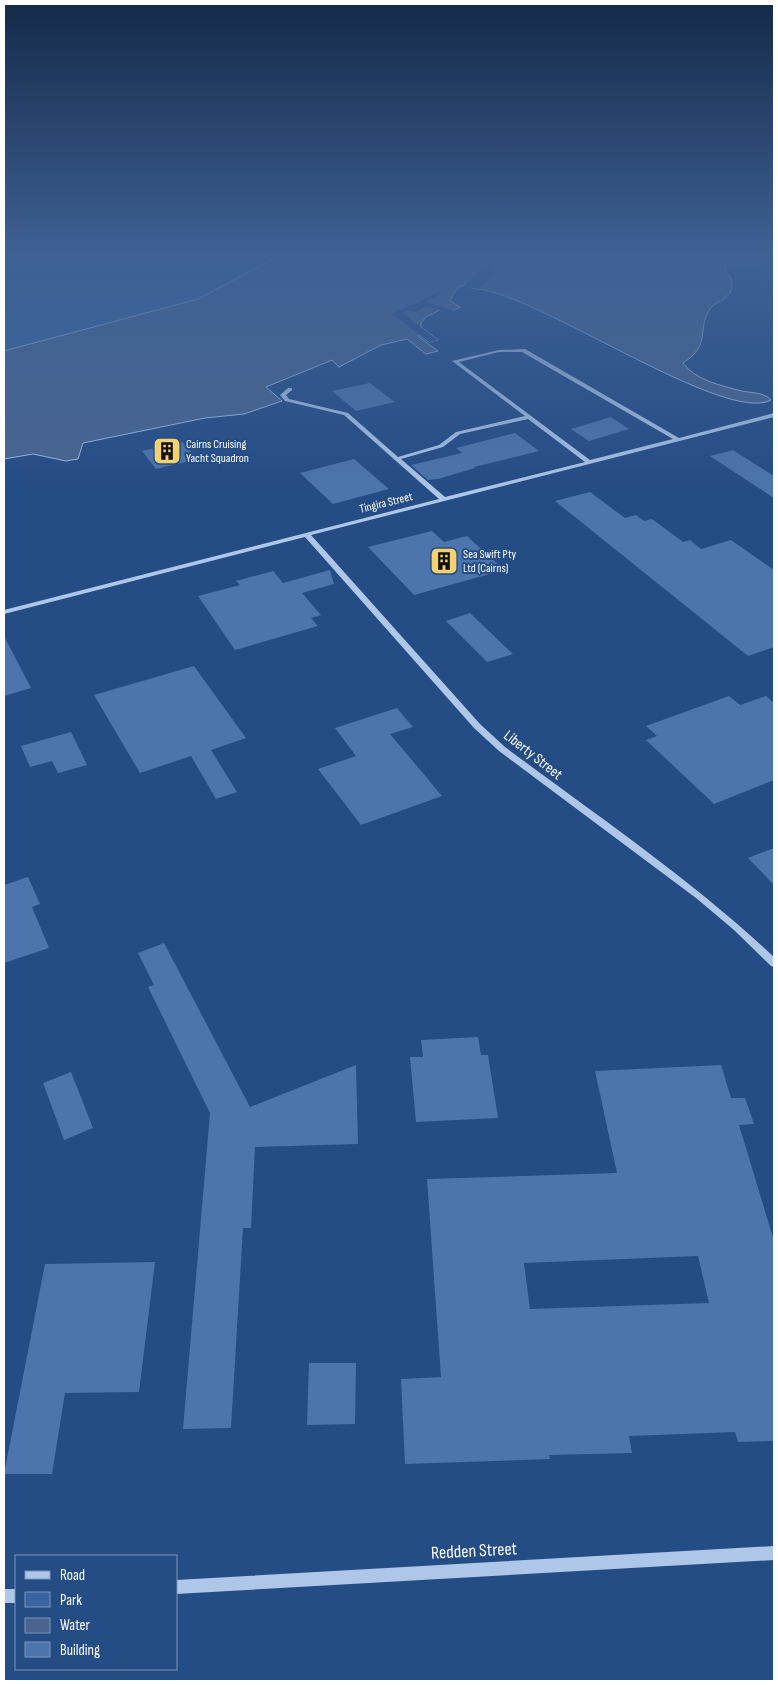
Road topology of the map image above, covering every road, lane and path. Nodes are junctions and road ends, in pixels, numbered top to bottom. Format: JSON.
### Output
{"nodes":[{"id":1,"x":290,"y":389,"type":"dead end"},
{"id":2,"x":774,"y":415,"type":"edge"},
{"id":3,"x":530,"y":417,"type":"junction"},
{"id":4,"x":679,"y":440,"type":"junction"},
{"id":5,"x":396,"y":459,"type":"junction"},
{"id":6,"x":590,"y":462,"type":"junction"},
{"id":7,"x":444,"y":500,"type":"junction"},
{"id":8,"x":307,"y":535,"type":"junction"},
{"id":9,"x":4,"y":612,"type":"edge"},
{"id":10,"x":774,"y":963,"type":"edge"},
{"id":11,"x":774,"y":1553,"type":"edge"},
{"id":12,"x":178,"y":1587,"type":"edge"}],
"edges":[{"from":1,"to":5,"type":"street"},
{"from":2,"to":4,"type":"street","name":"Tingira Street"},
{"from":3,"to":4,"type":"street"},
{"from":3,"to":5,"type":"lane"},
{"from":3,"to":6,"type":"street"},
{"from":4,"to":6,"type":"street","name":"Tingira Street"},
{"from":5,"to":7,"type":"street"},
{"from":6,"to":7,"type":"street","name":"Tingira Street"},
{"from":7,"to":8,"type":"street","name":"Tingira Street"},
{"from":8,"to":9,"type":"street","name":"Tingira Street"},
{"from":8,"to":10,"type":"street","name":"Liberty Street"},
{"from":11,"to":12,"type":"street","name":"Redden Street"}]}
